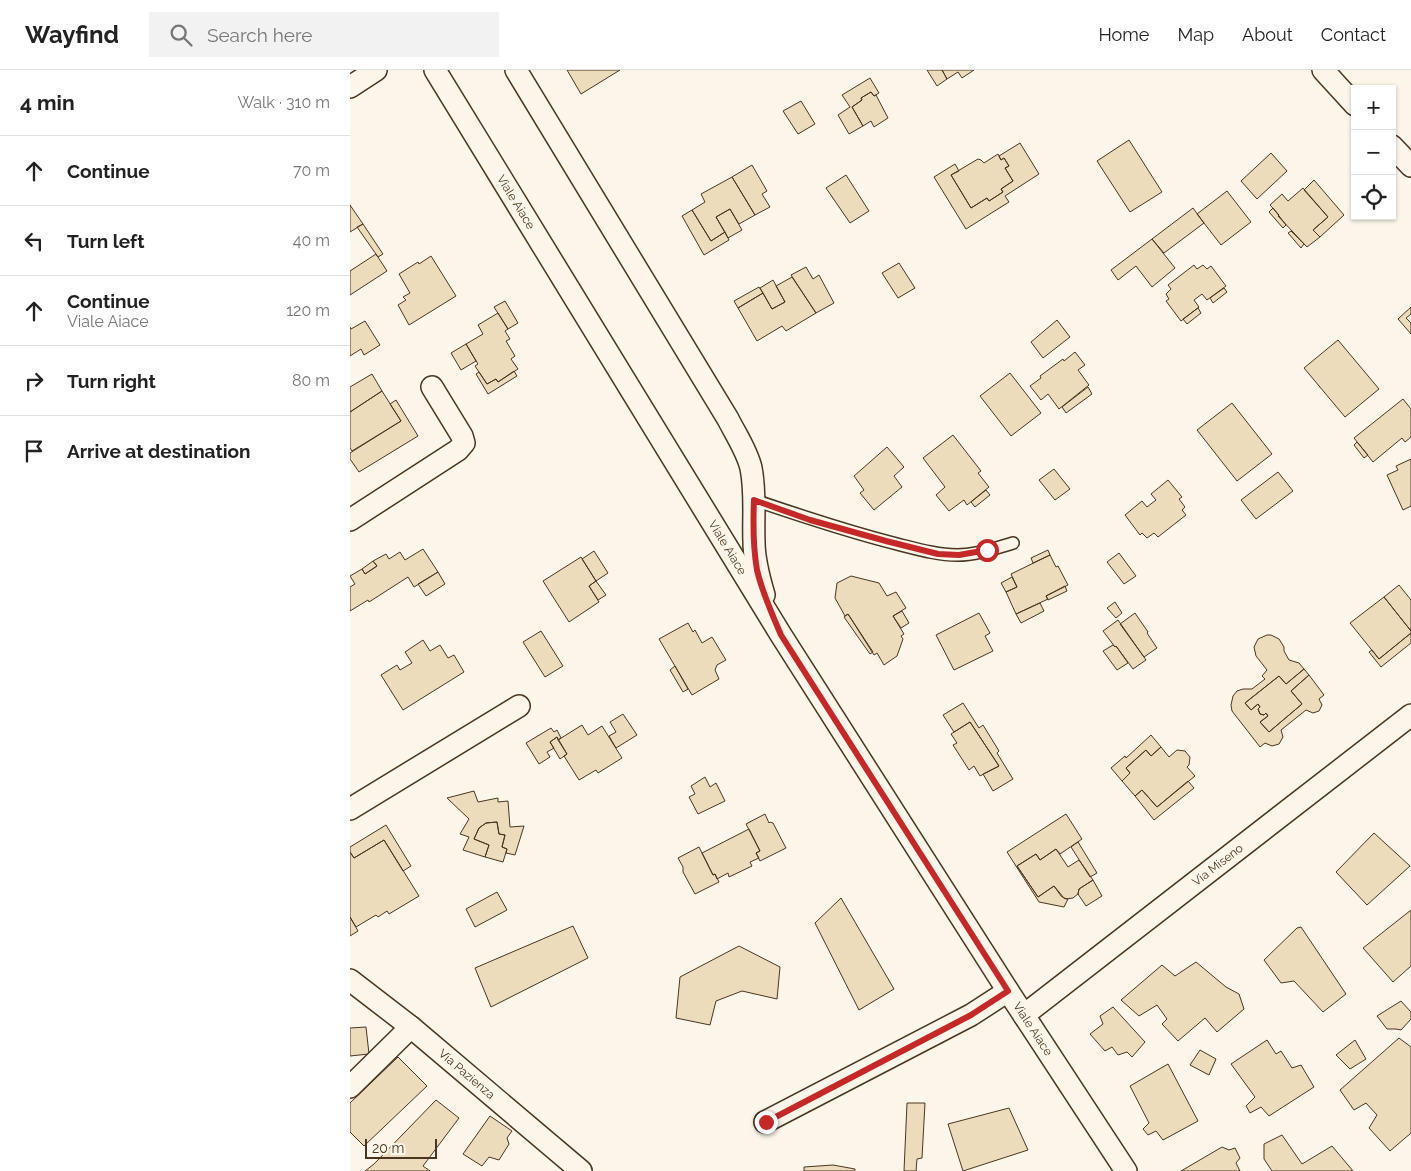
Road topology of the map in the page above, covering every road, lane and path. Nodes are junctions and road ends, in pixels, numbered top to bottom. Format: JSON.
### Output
{"nodes":[{"id":1,"x":376,"y":70,"type":"edge"},
{"id":2,"x":435,"y":70,"type":"edge"},
{"id":3,"x":516,"y":70,"type":"edge"},
{"id":4,"x":1323,"y":70,"type":"edge"},
{"id":5,"x":350,"y":87,"type":"edge"},
{"id":6,"x":1351,"y":100,"type":"edge"},
{"id":7,"x":1396,"y":150,"type":"edge"},
{"id":8,"x":1411,"y":166,"type":"edge"},
{"id":9,"x":432,"y":387,"type":"dead end"},
{"id":10,"x":754,"y":500,"type":"junction"},
{"id":11,"x":350,"y":520,"type":"edge"},
{"id":12,"x":1013,"y":543,"type":"dead end"},
{"id":13,"x":781,"y":635,"type":"junction"},
{"id":14,"x":519,"y":706,"type":"dead end"},
{"id":15,"x":1411,"y":715,"type":"edge"},
{"id":16,"x":350,"y":809,"type":"edge"},
{"id":17,"x":352,"y":984,"type":"edge"},
{"id":18,"x":1008,"y":991,"type":"junction"},
{"id":19,"x":1024,"y":1015,"type":"junction"},
{"id":20,"x":411,"y":1027,"type":"junction"},
{"id":21,"x":350,"y":1087,"type":"edge"},
{"id":22,"x":766,"y":1122,"type":"dead end"},
{"id":23,"x":581,"y":1171,"type":"edge"},
{"id":24,"x":1126,"y":1171,"type":"edge"}],
"edges":[{"from":1,"to":5,"type":"street"},
{"from":2,"to":13,"type":"street","name":"Viale Aiace"},
{"from":3,"to":10,"type":"street"},
{"from":4,"to":6,"type":"street"},
{"from":7,"to":8,"type":"street"},
{"from":9,"to":11,"type":"street"},
{"from":10,"to":12,"type":"lane"},
{"from":10,"to":13,"type":"street"},
{"from":13,"to":18,"type":"street","name":"Viale Aiace"},
{"from":14,"to":16,"type":"street"},
{"from":15,"to":19,"type":"street","name":"Via Miseno"},
{"from":17,"to":20,"type":"street","name":"Via Pazienza"},
{"from":18,"to":19,"type":"street","name":"Viale Aiace"},
{"from":18,"to":22,"type":"street"},
{"from":19,"to":24,"type":"street","name":"Viale Aiace"},
{"from":20,"to":21,"type":"street"},
{"from":20,"to":23,"type":"street","name":"Via Pazienza"}]}
